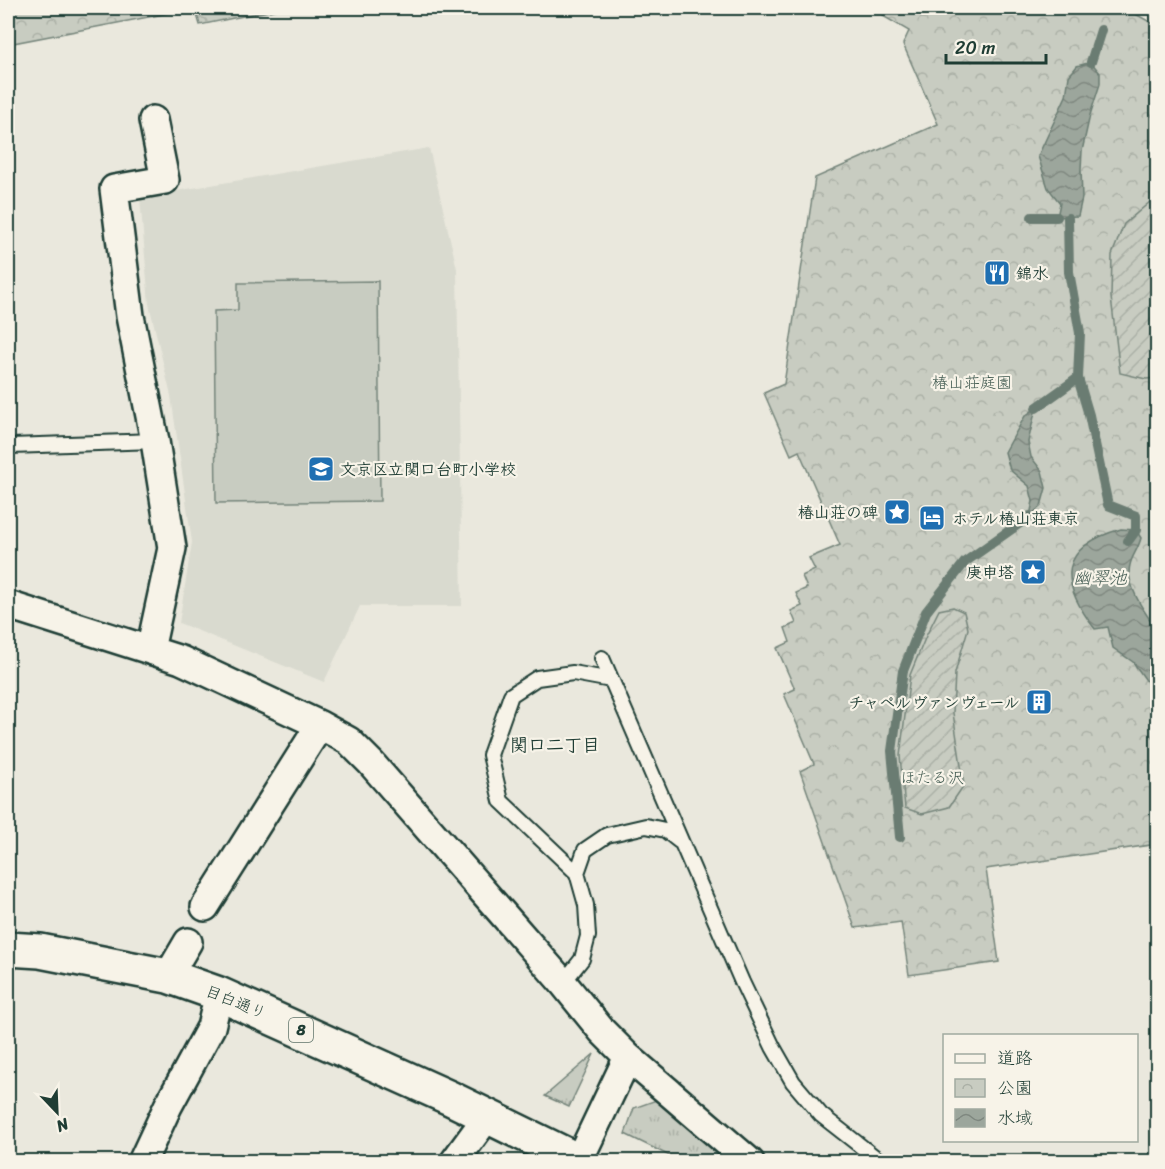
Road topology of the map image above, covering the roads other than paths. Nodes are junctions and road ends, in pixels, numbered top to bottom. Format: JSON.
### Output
{"nodes":[{"id":1,"x":153,"y":120,"type":"dead end"},
{"id":2,"x":155,"y":441,"type":"junction"},
{"id":3,"x":11,"y":446,"type":"dead end"},
{"id":4,"x":8,"y":605,"type":"edge"},
{"id":5,"x":150,"y":650,"type":"junction"},
{"id":6,"x":602,"y":658,"type":"dead end"},
{"id":7,"x":611,"y":680,"type":"junction"},
{"id":8,"x":320,"y":725,"type":"junction"},
{"id":9,"x":680,"y":841,"type":"junction"},
{"id":10,"x":577,"y":873,"type":"junction"},
{"id":11,"x":205,"y":907,"type":"dead end"},
{"id":12,"x":188,"y":942,"type":"dead end"},
{"id":13,"x":8,"y":949,"type":"edge"},
{"id":14,"x":168,"y":976,"type":"junction"},
{"id":15,"x":563,"y":983,"type":"junction"},
{"id":16,"x":219,"y":994,"type":"junction"},
{"id":17,"x":628,"y":1057,"type":"junction"},
{"id":18,"x":487,"y":1117,"type":"junction"},
{"id":19,"x":142,"y":1161,"type":"edge"},
{"id":20,"x":454,"y":1161,"type":"edge"},
{"id":21,"x":580,"y":1161,"type":"edge"},
{"id":22,"x":750,"y":1161,"type":"edge"},
{"id":23,"x":881,"y":1161,"type":"edge"}],
"edges":[{"from":1,"to":2,"type":"street"},
{"from":2,"to":3,"type":"lane"},
{"from":2,"to":5,"type":"street"},
{"from":4,"to":5,"type":"street"},
{"from":5,"to":8,"type":"street"},
{"from":6,"to":7,"type":"lane"},
{"from":7,"to":9,"type":"lane"},
{"from":7,"to":10,"type":"lane"},
{"from":8,"to":11,"type":"street"},
{"from":8,"to":15,"type":"street"},
{"from":9,"to":10,"type":"lane"},
{"from":9,"to":23,"type":"lane"},
{"from":10,"to":15,"type":"lane"},
{"from":12,"to":14,"type":"street"},
{"from":13,"to":14,"type":"main road","name":"目白通り","number":"8"},
{"from":14,"to":16,"type":"main road","name":"目白通り","number":"8"},
{"from":15,"to":17,"type":"street"},
{"from":16,"to":18,"type":"main road","name":"目白通り","number":"8"},
{"from":16,"to":19,"type":"street"},
{"from":17,"to":21,"type":"street"},
{"from":17,"to":22,"type":"street"},
{"from":18,"to":20,"type":"street"},
{"from":18,"to":21,"type":"main road","name":"目白通り","number":"8"}]}
